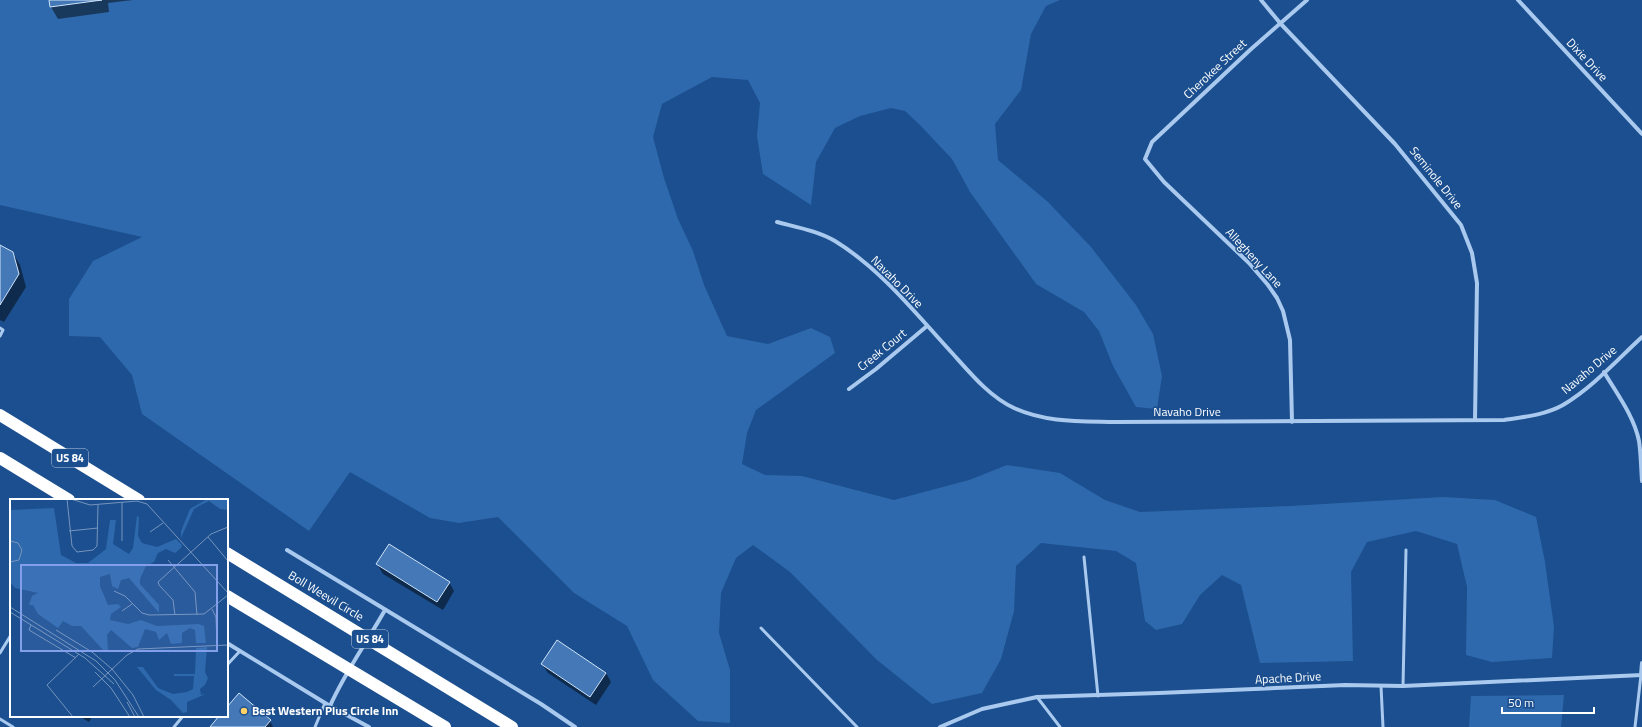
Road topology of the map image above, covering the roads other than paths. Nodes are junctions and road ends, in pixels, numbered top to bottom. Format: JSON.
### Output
{"nodes":[{"id":1,"x":1261,"y":0,"type":"edge"},
{"id":2,"x":1307,"y":0,"type":"edge"},
{"id":3,"x":1518,"y":0,"type":"edge"},
{"id":4,"x":1280,"y":23,"type":"junction"},
{"id":5,"x":1642,"y":134,"type":"edge"},
{"id":6,"x":1145,"y":159,"type":"joint"},
{"id":7,"x":777,"y":222,"type":"dead end"},
{"id":8,"x":927,"y":326,"type":"junction"},
{"id":9,"x":0,"y":328,"type":"edge"},
{"id":10,"x":0,"y":336,"type":"edge"},
{"id":11,"x":1642,"y":337,"type":"edge"},
{"id":12,"x":1604,"y":372,"type":"junction"},
{"id":13,"x":849,"y":389,"type":"dead end"},
{"id":14,"x":0,"y":415,"type":"edge"},
{"id":15,"x":1475,"y":420,"type":"junction"},
{"id":16,"x":1292,"y":422,"type":"junction"},
{"id":17,"x":0,"y":458,"type":"edge"},
{"id":18,"x":1642,"y":481,"type":"edge"},
{"id":19,"x":59,"y":496,"type":"edge"},
{"id":20,"x":137,"y":499,"type":"edge"},
{"id":21,"x":287,"y":550,"type":"dead end"},
{"id":22,"x":1406,"y":550,"type":"dead end"},
{"id":23,"x":228,"y":554,"type":"edge"},
{"id":24,"x":1084,"y":557,"type":"dead end"},
{"id":25,"x":228,"y":597,"type":"edge"},
{"id":26,"x":385,"y":610,"type":"junction"},
{"id":27,"x":761,"y":628,"type":"dead end"},
{"id":28,"x":10,"y":637,"type":"edge"},
{"id":29,"x":369,"y":639,"type":"junction"},
{"id":30,"x":228,"y":644,"type":"edge"},
{"id":31,"x":240,"y":651,"type":"junction"},
{"id":32,"x":0,"y":653,"type":"edge"},
{"id":33,"x":1642,"y":663,"type":"edge"},
{"id":34,"x":228,"y":664,"type":"edge"},
{"id":35,"x":348,"y":669,"type":"junction"},
{"id":36,"x":1642,"y":675,"type":"edge"},
{"id":37,"x":1381,"y":686,"type":"junction"},
{"id":38,"x":1403,"y":686,"type":"junction"},
{"id":39,"x":1098,"y":696,"type":"junction"},
{"id":40,"x":1037,"y":697,"type":"junction"},
{"id":41,"x":328,"y":704,"type":"junction"},
{"id":42,"x":182,"y":717,"type":"edge"},
{"id":43,"x":0,"y":720,"type":"edge"},
{"id":44,"x":13,"y":727,"type":"edge"},
{"id":45,"x":174,"y":727,"type":"edge"},
{"id":46,"x":314,"y":727,"type":"edge"},
{"id":47,"x":369,"y":727,"type":"edge"},
{"id":48,"x":445,"y":727,"type":"edge"},
{"id":49,"x":511,"y":727,"type":"edge"},
{"id":50,"x":575,"y":727,"type":"edge"},
{"id":51,"x":857,"y":727,"type":"edge"},
{"id":52,"x":940,"y":727,"type":"edge"},
{"id":53,"x":1060,"y":727,"type":"edge"},
{"id":54,"x":1382,"y":727,"type":"edge"},
{"id":55,"x":1635,"y":727,"type":"edge"}],
"edges":[{"from":1,"to":4,"type":"street","name":"Seminole Drive"},
{"from":2,"to":4,"type":"street","name":"Cherokee Street"},
{"from":3,"to":5,"type":"street","name":"Dixie Drive"},
{"from":4,"to":6,"type":"street","name":"Cherokee Street"},
{"from":4,"to":15,"type":"street","name":"Seminole Drive"},
{"from":6,"to":16,"type":"street","name":"Allegheny Lane"},
{"from":7,"to":8,"type":"street","name":"Navaho Drive"},
{"from":8,"to":13,"type":"street","name":"Creek Court"},
{"from":8,"to":16,"type":"street","name":"Navaho Drive"},
{"from":9,"to":10,"type":"lane"},
{"from":11,"to":12,"type":"street","name":"Navaho Drive"},
{"from":12,"to":15,"type":"street","name":"Navaho Drive"},
{"from":12,"to":18,"type":"street"},
{"from":14,"to":20,"type":"highway","number":"US 84"},
{"from":15,"to":16,"type":"street","name":"Navaho Drive"},
{"from":17,"to":19,"type":"highway"},
{"from":21,"to":26,"type":"street"},
{"from":22,"to":38,"type":"lane"},
{"from":23,"to":29,"type":"highway","name":"Boll Weevil Circle","number":"US 84"},
{"from":24,"to":39,"type":"lane"},
{"from":25,"to":35,"type":"highway"},
{"from":26,"to":29,"type":"street"},
{"from":26,"to":50,"type":"street"},
{"from":27,"to":51,"type":"lane"},
{"from":28,"to":32,"type":"lane"},
{"from":29,"to":35,"type":"street"},
{"from":29,"to":49,"type":"highway","name":"Boll Weevil Circle","number":"US 84"},
{"from":30,"to":31,"type":"street"},
{"from":31,"to":34,"type":"lane"},
{"from":31,"to":41,"type":"street"},
{"from":33,"to":36,"type":"street"},
{"from":35,"to":41,"type":"street"},
{"from":35,"to":48,"type":"highway"},
{"from":36,"to":38,"type":"street","name":"Apache Drive"},
{"from":36,"to":55,"type":"lane"},
{"from":37,"to":38,"type":"street","name":"Apache Drive"},
{"from":37,"to":39,"type":"street","name":"Apache Drive"},
{"from":37,"to":54,"type":"lane"},
{"from":39,"to":40,"type":"street","name":"Apache Drive"},
{"from":40,"to":52,"type":"street","name":"Apache Drive"},
{"from":40,"to":53,"type":"lane"},
{"from":41,"to":46,"type":"lane"},
{"from":41,"to":47,"type":"street"},
{"from":42,"to":45,"type":"lane"},
{"from":43,"to":44,"type":"lane"}]}
